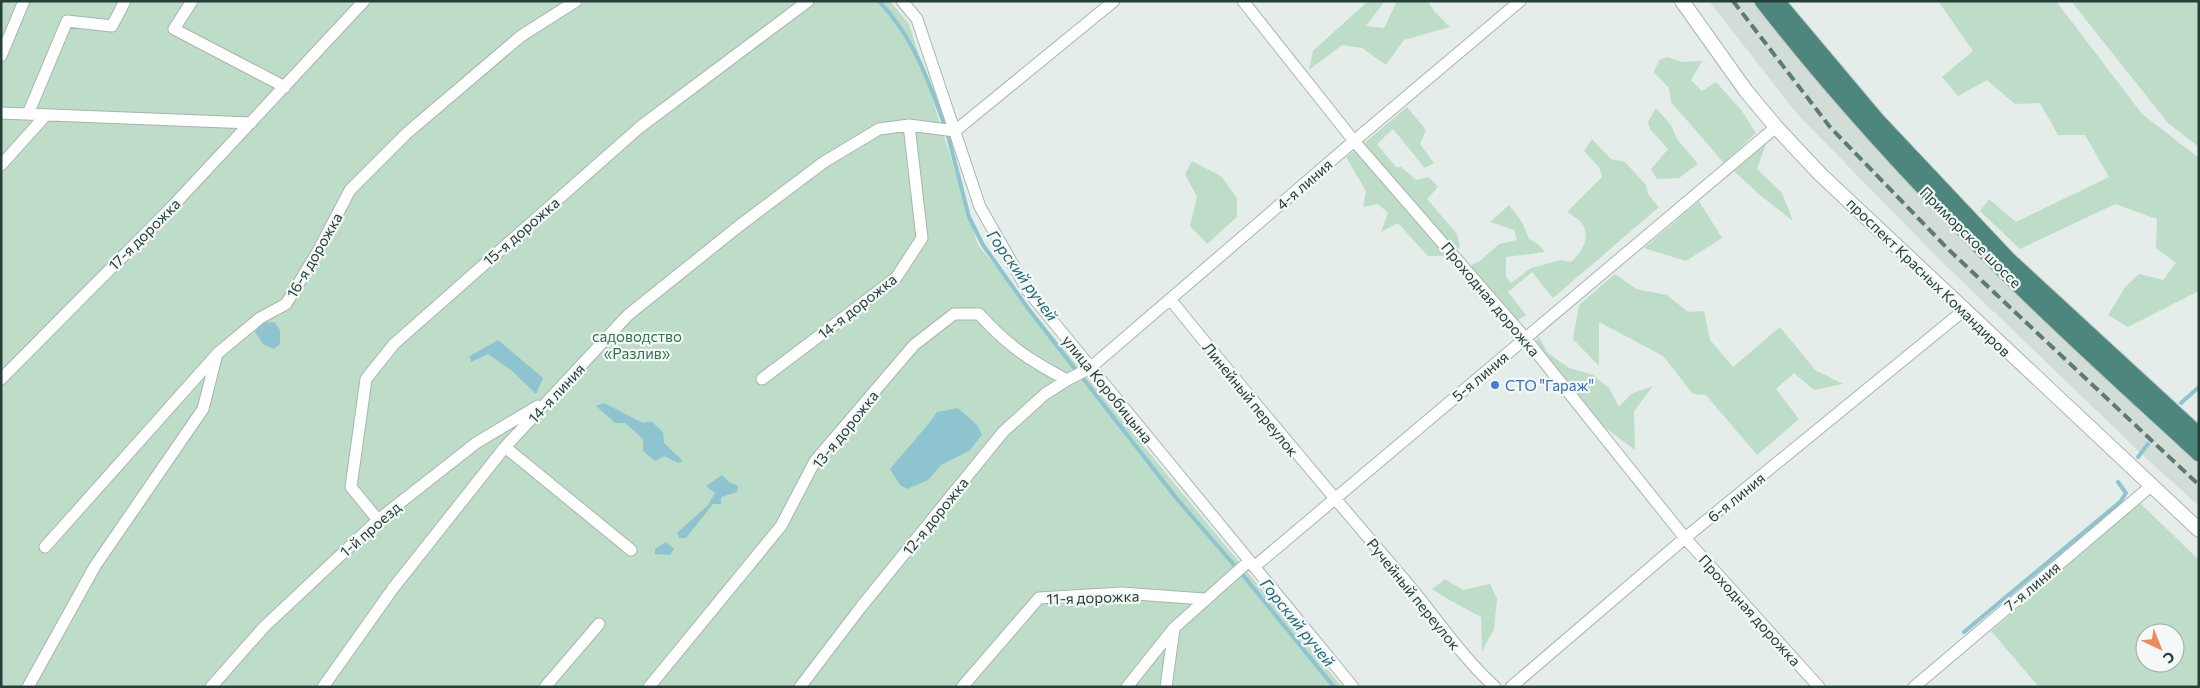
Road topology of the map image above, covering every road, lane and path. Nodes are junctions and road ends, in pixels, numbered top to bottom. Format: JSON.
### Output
{"nodes":[{"id":1,"x":24,"y":1,"type":"edge"},
{"id":2,"x":125,"y":1,"type":"edge"},
{"id":3,"x":192,"y":1,"type":"edge"},
{"id":4,"x":364,"y":1,"type":"edge"},
{"id":5,"x":576,"y":1,"type":"edge"},
{"id":6,"x":808,"y":1,"type":"edge"},
{"id":7,"x":902,"y":1,"type":"edge"},
{"id":8,"x":1114,"y":1,"type":"edge"},
{"id":9,"x":1243,"y":1,"type":"edge"},
{"id":10,"x":1520,"y":1,"type":"edge"},
{"id":11,"x":1682,"y":1,"type":"edge"},
{"id":12,"x":1762,"y":1,"type":"edge"},
{"id":13,"x":1778,"y":1,"type":"edge"},
{"id":14,"x":1,"y":56,"type":"edge"},
{"id":15,"x":285,"y":87,"type":"junction"},
{"id":16,"x":1,"y":113,"type":"edge"},
{"id":17,"x":28,"y":114,"type":"junction"},
{"id":18,"x":46,"y":115,"type":"junction"},
{"id":19,"x":251,"y":123,"type":"junction"},
{"id":20,"x":909,"y":125,"type":"junction"},
{"id":21,"x":1776,"y":127,"type":"junction"},
{"id":22,"x":955,"y":131,"type":"junction"},
{"id":23,"x":1354,"y":141,"type":"junction"},
{"id":24,"x":1,"y":165,"type":"edge"},
{"id":25,"x":1170,"y":299,"type":"junction"},
{"id":26,"x":1963,"y":310,"type":"junction"},
{"id":27,"x":1525,"y":338,"type":"junction"},
{"id":28,"x":218,"y":353,"type":"junction"},
{"id":29,"x":1090,"y":368,"type":"junction"},
{"id":30,"x":1,"y":379,"type":"edge"},
{"id":31,"x":762,"y":380,"type":"dead end"},
{"id":32,"x":1067,"y":380,"type":"junction"},
{"id":33,"x":551,"y":398,"type":"junction"},
{"id":34,"x":2199,"y":435,"type":"edge"},
{"id":35,"x":505,"y":447,"type":"junction"},
{"id":36,"x":2199,"y":454,"type":"edge"},
{"id":37,"x":2151,"y":486,"type":"junction"},
{"id":38,"x":1334,"y":499,"type":"junction"},
{"id":39,"x":378,"y":520,"type":"junction"},
{"id":40,"x":2199,"y":530,"type":"edge"},
{"id":41,"x":1685,"y":538,"type":"junction"},
{"id":42,"x":46,"y":547,"type":"dead end"},
{"id":43,"x":631,"y":550,"type":"dead end"},
{"id":44,"x":1251,"y":564,"type":"junction"},
{"id":45,"x":1204,"y":599,"type":"junction"},
{"id":46,"x":599,"y":624,"type":"dead end"},
{"id":47,"x":1174,"y":628,"type":"junction"},
{"id":48,"x":329,"y":684,"type":"edge"},
{"id":49,"x":1520,"y":684,"type":"edge"},
{"id":50,"x":28,"y":687,"type":"edge"},
{"id":51,"x":211,"y":687,"type":"edge"},
{"id":52,"x":545,"y":687,"type":"edge"},
{"id":53,"x":649,"y":687,"type":"edge"},
{"id":54,"x":800,"y":687,"type":"edge"},
{"id":55,"x":962,"y":687,"type":"edge"},
{"id":56,"x":1127,"y":687,"type":"edge"},
{"id":57,"x":1166,"y":687,"type":"edge"},
{"id":58,"x":1353,"y":687,"type":"edge"},
{"id":59,"x":1495,"y":687,"type":"edge"},
{"id":60,"x":1819,"y":687,"type":"edge"},
{"id":61,"x":1914,"y":687,"type":"edge"}],
"edges":[{"from":1,"to":14,"type":"street"},
{"from":2,"to":17,"type":"street"},
{"from":3,"to":15,"type":"street"},
{"from":4,"to":15,"type":"street","name":"17-я дорожка"},
{"from":5,"to":28,"type":"street","name":"16-я дорожка"},
{"from":6,"to":39,"type":"street","name":"15-я дорожка"},
{"from":7,"to":22,"type":"street","name":"улица Коробицына"},
{"from":8,"to":22,"type":"street"},
{"from":9,"to":23,"type":"street","name":"Проходная дорожка"},
{"from":10,"to":23,"type":"street","name":"4-я линия"},
{"from":11,"to":21,"type":"street","name":"проспект Красных Командиров"},
{"from":12,"to":36,"type":"highway","name":"Приморское шоссе"},
{"from":13,"to":34,"type":"highway","name":"Приморское шоссе"},
{"from":15,"to":19,"type":"street","name":"17-я дорожка"},
{"from":16,"to":17,"type":"street"},
{"from":17,"to":18,"type":"street"},
{"from":18,"to":19,"type":"street"},
{"from":18,"to":24,"type":"street"},
{"from":19,"to":30,"type":"street","name":"17-я дорожка"},
{"from":20,"to":22,"type":"street","name":"14-я линия"},
{"from":20,"to":31,"type":"street","name":"14-я дорожка"},
{"from":20,"to":33,"type":"street","name":"14-я линия"},
{"from":21,"to":26,"type":"street","name":"проспект Красных Командиров"},
{"from":21,"to":27,"type":"street","name":"5-я линия"},
{"from":22,"to":29,"type":"street","name":"улица Коробицына"},
{"from":23,"to":25,"type":"street","name":"4-я линия"},
{"from":23,"to":27,"type":"street","name":"Проходная дорожка"},
{"from":25,"to":29,"type":"street","name":"4-я линия"},
{"from":25,"to":38,"type":"street","name":"Линейный переулок"},
{"from":26,"to":37,"type":"street","name":"проспект Красных Командиров"},
{"from":26,"to":41,"type":"street","name":"6-я линия"},
{"from":27,"to":38,"type":"street","name":"5-я линия"},
{"from":27,"to":41,"type":"street","name":"Проходная дорожка"},
{"from":28,"to":42,"type":"street","name":"16-я дорожка"},
{"from":28,"to":50,"type":"street"},
{"from":29,"to":32,"type":"street","name":"12-я дорожка"},
{"from":29,"to":44,"type":"street","name":"улица Коробицына"},
{"from":32,"to":53,"type":"street","name":"13-я дорожка"},
{"from":32,"to":54,"type":"street","name":"12-я дорожка"},
{"from":33,"to":35,"type":"street","name":"14-я линия"},
{"from":33,"to":39,"type":"street","name":"1-й проезд"},
{"from":35,"to":43,"type":"street"},
{"from":35,"to":48,"type":"street","name":"14-я линия"},
{"from":37,"to":40,"type":"street","name":"проспект Красных Командиров"},
{"from":37,"to":61,"type":"street","name":"7-я линия"},
{"from":38,"to":44,"type":"street","name":"5-я линия"},
{"from":38,"to":59,"type":"street","name":"Ручейный переулок"},
{"from":39,"to":51,"type":"street","name":"1-й проезд"},
{"from":41,"to":49,"type":"street","name":"6-я линия"},
{"from":41,"to":60,"type":"street","name":"Проходная дорожка"},
{"from":44,"to":45,"type":"street","name":"5-я линия"},
{"from":44,"to":58,"type":"street","name":"улица Коробицына"},
{"from":45,"to":47,"type":"street","name":"5-я линия"},
{"from":45,"to":55,"type":"street","name":"11-я дорожка"},
{"from":46,"to":52,"type":"street"},
{"from":47,"to":56,"type":"street","name":"5-я линия"},
{"from":47,"to":57,"type":"street"}]}
